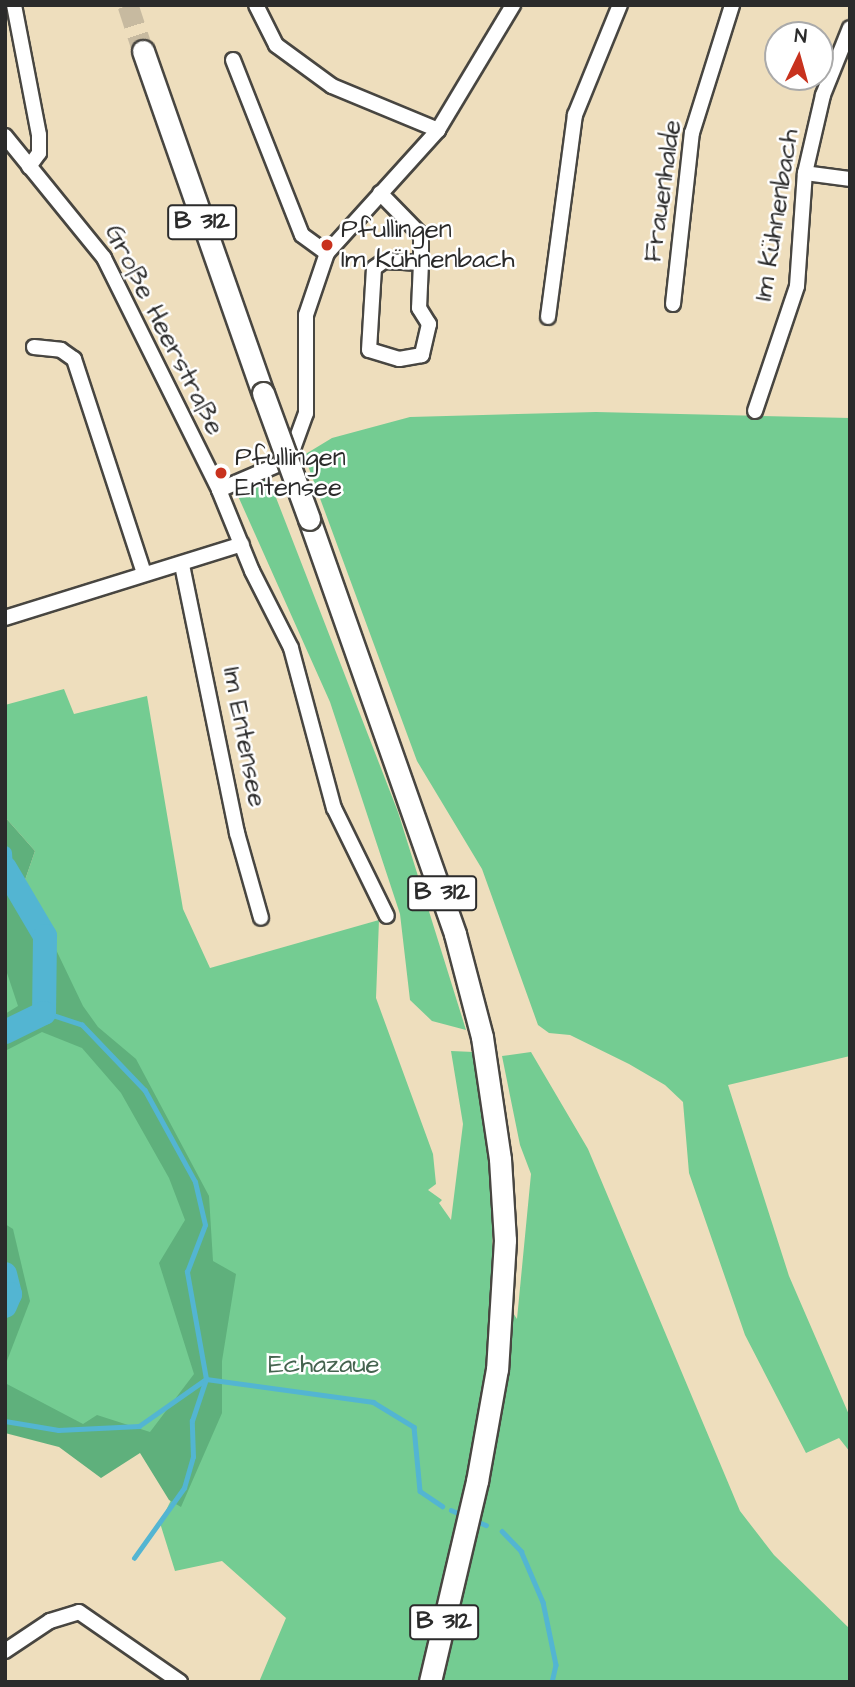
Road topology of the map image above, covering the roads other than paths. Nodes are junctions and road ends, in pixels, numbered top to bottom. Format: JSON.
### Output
{"nodes":[{"id":1,"x":15,"y":5,"type":"edge"},
{"id":2,"x":256,"y":5,"type":"edge"},
{"id":3,"x":513,"y":5,"type":"edge"},
{"id":4,"x":620,"y":5,"type":"edge"},
{"id":5,"x":732,"y":5,"type":"edge"},
{"id":6,"x":850,"y":28,"type":"edge"},
{"id":7,"x":143,"y":51,"type":"tunnel mouth"},
{"id":8,"x":233,"y":61,"type":"dead end"},
{"id":9,"x":438,"y":130,"type":"junction"},
{"id":10,"x":5,"y":136,"type":"edge"},
{"id":11,"x":29,"y":167,"type":"junction"},
{"id":12,"x":804,"y":173,"type":"junction"},
{"id":13,"x":850,"y":178,"type":"edge"},
{"id":14,"x":380,"y":193,"type":"junction"},
{"id":15,"x":327,"y":253,"type":"junction"},
{"id":16,"x":421,"y":263,"type":"junction"},
{"id":17,"x":673,"y":304,"type":"dead end"},
{"id":18,"x":548,"y":317,"type":"dead end"},
{"id":19,"x":34,"y":347,"type":"dead end"},
{"id":20,"x":755,"y":411,"type":"dead end"},
{"id":21,"x":219,"y":490,"type":"junction"},
{"id":22,"x":242,"y":544,"type":"junction"},
{"id":23,"x":182,"y":565,"type":"junction"},
{"id":24,"x":144,"y":573,"type":"junction"},
{"id":25,"x":5,"y":618,"type":"edge"},
{"id":26,"x":387,"y":916,"type":"dead end"},
{"id":27,"x":261,"y":918,"type":"dead end"},
{"id":28,"x":5,"y":1651,"type":"edge"},
{"id":29,"x":180,"y":1682,"type":"edge"},
{"id":30,"x":430,"y":1682,"type":"edge"}],
"edges":[{"from":1,"to":11,"type":"street"},
{"from":2,"to":9,"type":"street"},
{"from":3,"to":9,"type":"street"},
{"from":4,"to":18,"type":"street"},
{"from":5,"to":17,"type":"street","name":"Frauenhalde"},
{"from":6,"to":12,"type":"street","name":"Im Kühnenbach"},
{"from":7,"to":30,"type":"main road","number":"B 312","bridge":true},
{"from":8,"to":15,"type":"street"},
{"from":9,"to":14,"type":"street"},
{"from":10,"to":11,"type":"street","name":"Große Heerstraße"},
{"from":11,"to":21,"type":"street","name":"Große Heerstraße"},
{"from":12,"to":13,"type":"street"},
{"from":12,"to":20,"type":"street","name":"Im Kühnenbach"},
{"from":14,"to":15,"type":"street"},
{"from":14,"to":16,"type":"street"},
{"from":15,"to":21,"type":"street"},
{"from":16,"to":16,"type":"street"},
{"from":19,"to":24,"type":"street"},
{"from":21,"to":22,"type":"street","name":"Große Heerstraße"},
{"from":22,"to":23,"type":"street"},
{"from":22,"to":26,"type":"street","name":"Große Heerstraße"},
{"from":23,"to":24,"type":"street"},
{"from":23,"to":27,"type":"street","name":"Im Entensee"},
{"from":24,"to":25,"type":"street"},
{"from":28,"to":29,"type":"street"}]}
